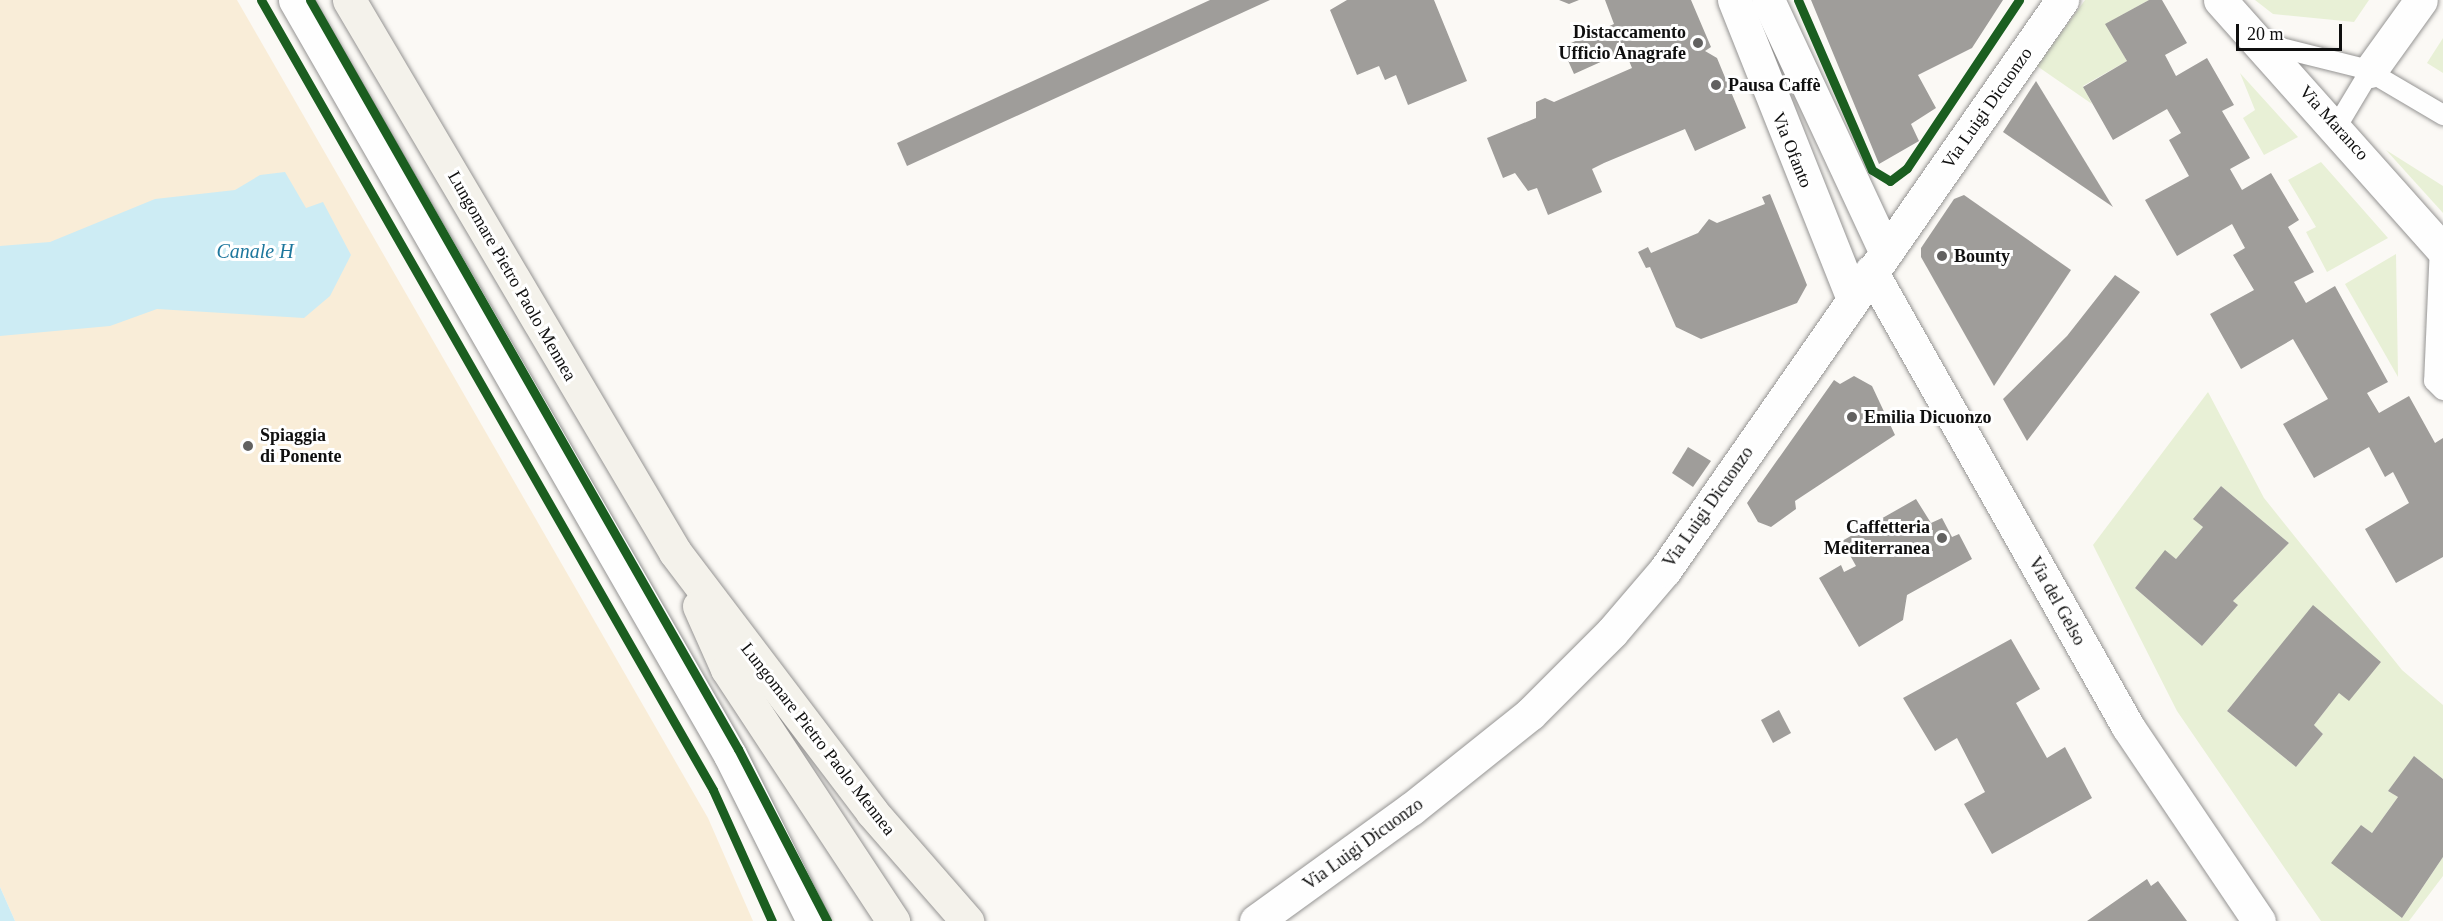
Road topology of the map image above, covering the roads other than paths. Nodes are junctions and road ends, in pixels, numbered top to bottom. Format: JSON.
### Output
{"nodes":[{"id":1,"x":295,"y":0,"type":"edge"},
{"id":2,"x":349,"y":0,"type":"edge"},
{"id":3,"x":1734,"y":0,"type":"edge"},
{"id":4,"x":1767,"y":0,"type":"edge"},
{"id":5,"x":2062,"y":0,"type":"edge"},
{"id":6,"x":2220,"y":0,"type":"edge"},
{"id":7,"x":2421,"y":0,"type":"edge"},
{"id":8,"x":2260,"y":43,"type":"junction"},
{"id":9,"x":2370,"y":71,"type":"junction"},
{"id":10,"x":2443,"y":115,"type":"edge"},
{"id":11,"x":2337,"y":126,"type":"junction"},
{"id":12,"x":2441,"y":248,"type":"edge"},
{"id":13,"x":1878,"y":261,"type":"junction"},
{"id":14,"x":1853,"y":299,"type":"junction"},
{"id":15,"x":2443,"y":390,"type":"edge"},
{"id":16,"x":675,"y":552,"type":"junction"},
{"id":17,"x":813,"y":921,"type":"edge"},
{"id":18,"x":893,"y":921,"type":"edge"},
{"id":19,"x":967,"y":921,"type":"edge"},
{"id":20,"x":1256,"y":921,"type":"edge"},
{"id":21,"x":2259,"y":921,"type":"edge"}],
"edges":[{"from":1,"to":17,"type":"street"},
{"from":2,"to":16,"type":"main road","name":"Lungomare Pietro Paolo Mennea"},
{"from":3,"to":14,"type":"street","name":"Via Ofanto"},
{"from":4,"to":13,"type":"street","name":"Via Ofanto"},
{"from":5,"to":13,"type":"street","name":"Via Luigi Dicuonzo"},
{"from":6,"to":8,"type":"street","name":"Via Maranco"},
{"from":7,"to":9,"type":"street"},
{"from":8,"to":9,"type":"lane"},
{"from":8,"to":11,"type":"street","name":"Via Maranco"},
{"from":9,"to":10,"type":"lane"},
{"from":9,"to":11,"type":"lane"},
{"from":11,"to":12,"type":"street","name":"Via Maranco"},
{"from":12,"to":15,"type":"lane"},
{"from":13,"to":14,"type":"street","name":"Via Luigi Dicuonzo"},
{"from":13,"to":21,"type":"street","name":"Via del Gelso"},
{"from":14,"to":20,"type":"street","name":"Via Luigi Dicuonzo"},
{"from":16,"to":18,"type":"main road","name":"Lungomare Pietro Paolo Mennea"},
{"from":16,"to":19,"type":"main road","name":"Lungomare Pietro Paolo Mennea"}]}
